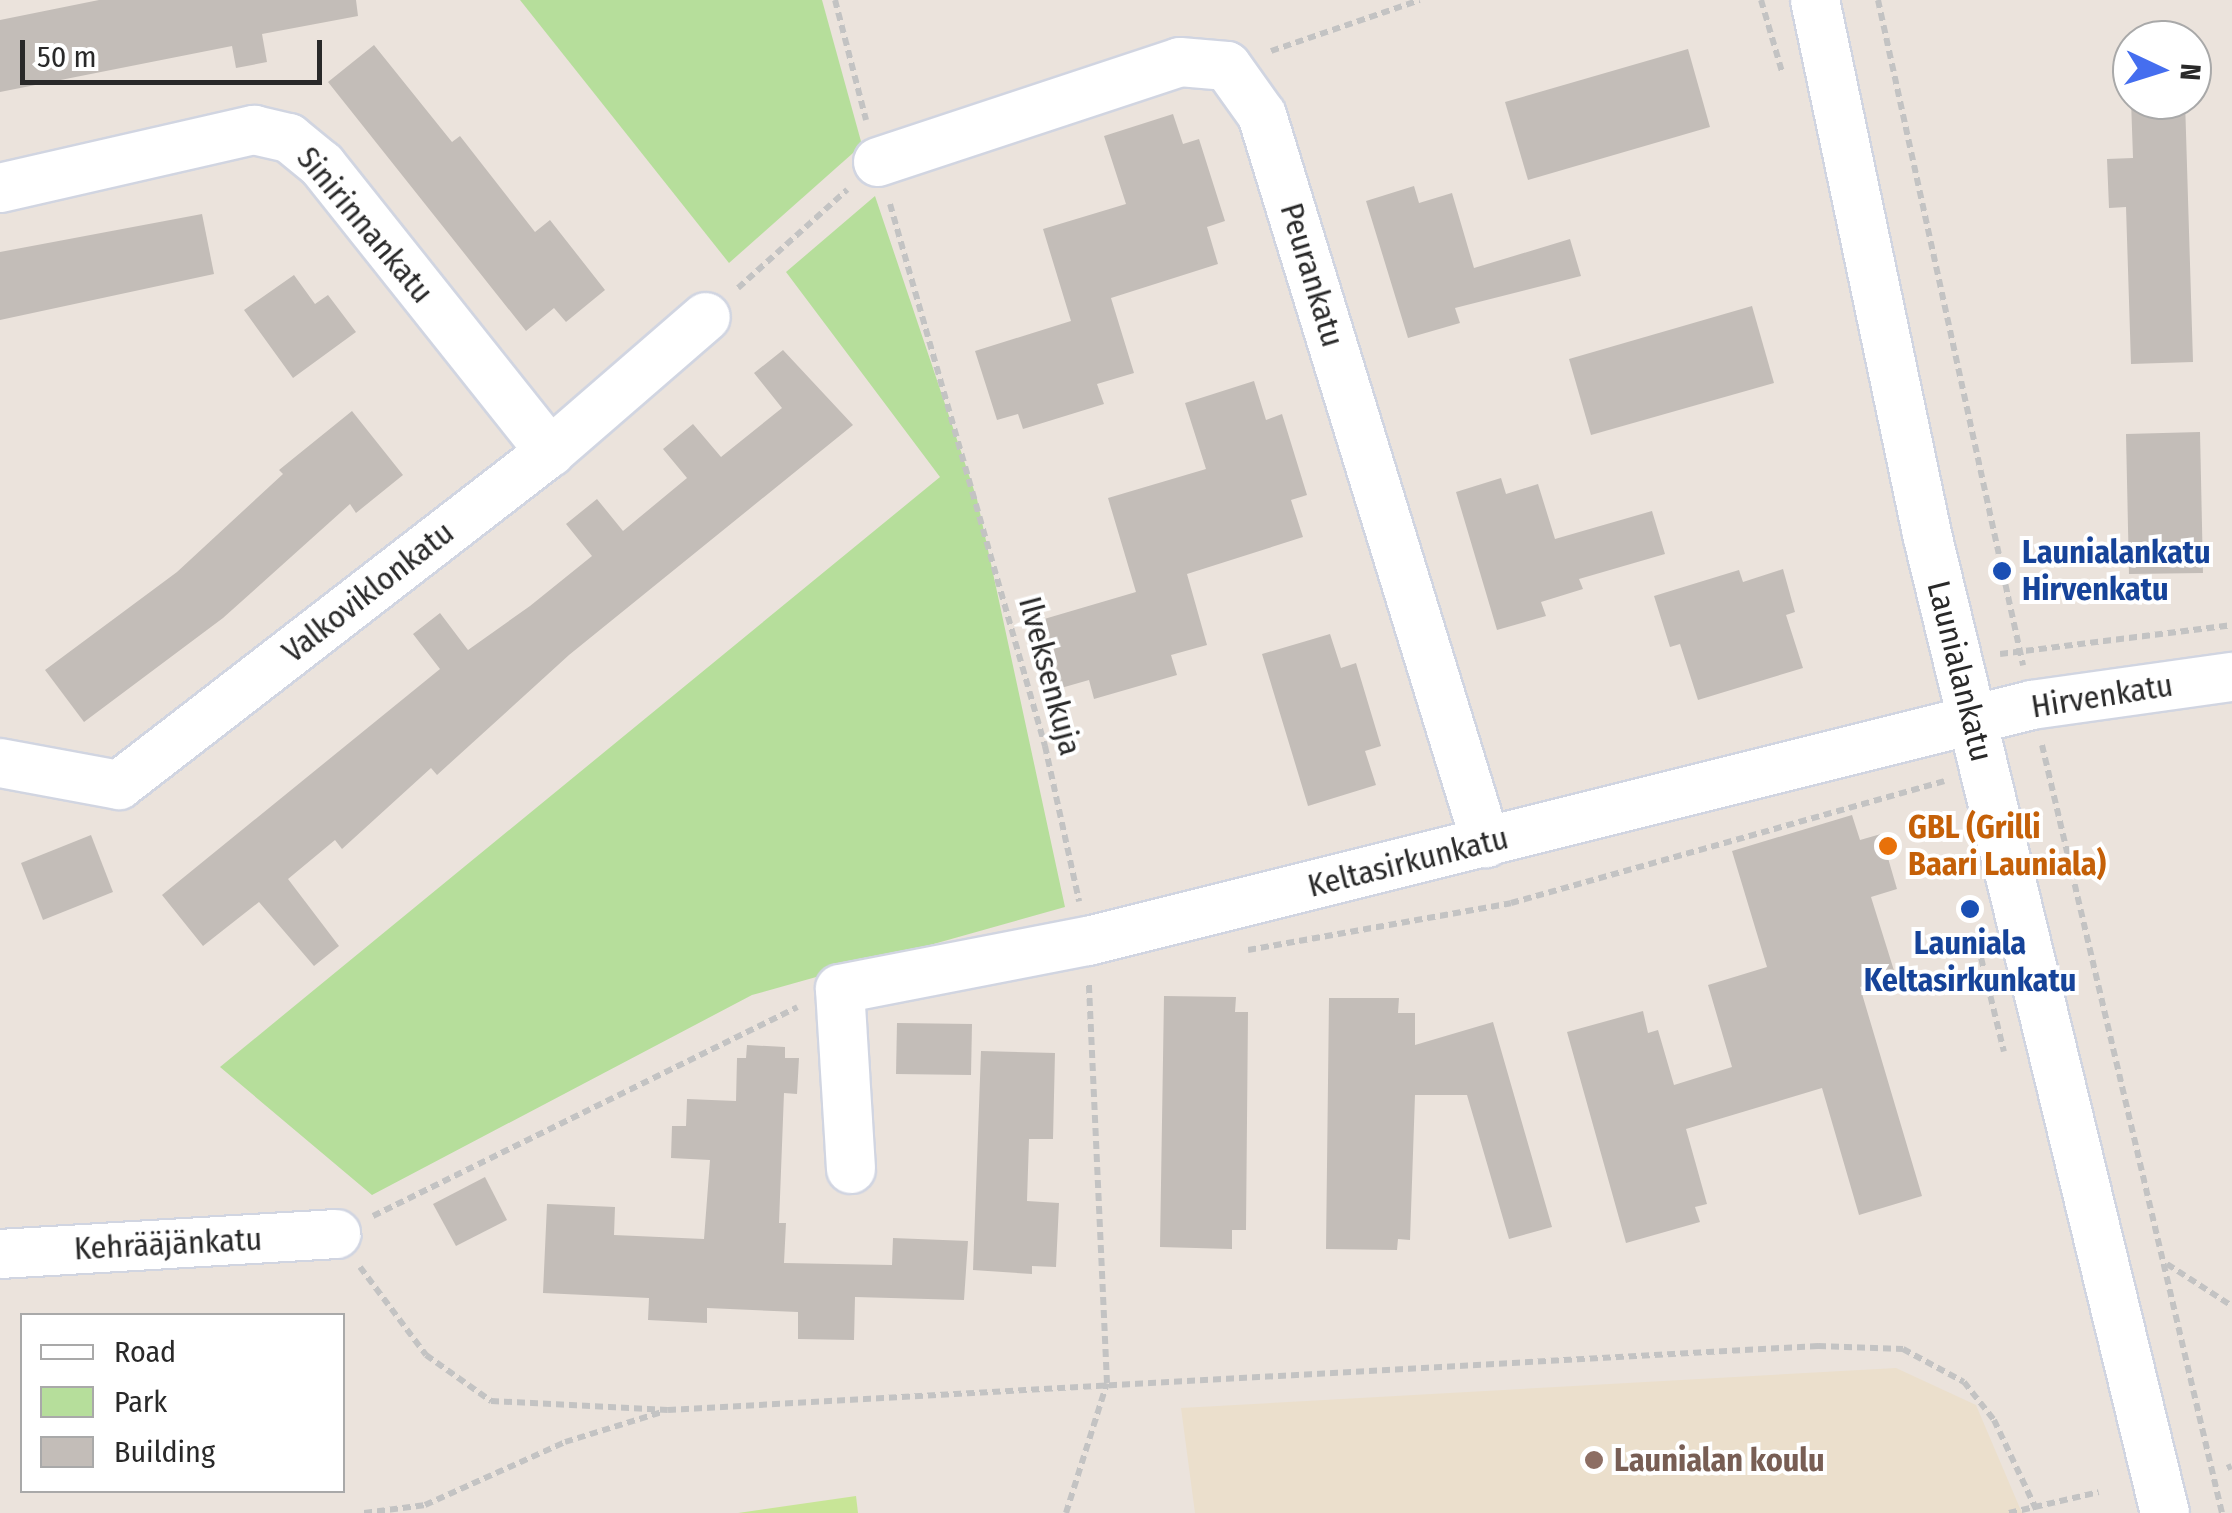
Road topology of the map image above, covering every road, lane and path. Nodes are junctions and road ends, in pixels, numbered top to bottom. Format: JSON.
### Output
{"nodes":[{"id":1,"x":835,"y":0,"type":"edge"},
{"id":2,"x":1420,"y":0,"type":"edge"},
{"id":3,"x":1815,"y":0,"type":"edge"},
{"id":4,"x":1878,"y":0,"type":"edge"},
{"id":5,"x":1227,"y":66,"type":"junction"},
{"id":6,"x":878,"y":162,"type":"junction"},
{"id":7,"x":0,"y":188,"type":"edge"},
{"id":8,"x":706,"y":317,"type":"joint"},
{"id":9,"x":550,"y":452,"type":"junction"},
{"id":10,"x":2232,"y":626,"type":"edge"},
{"id":11,"x":2020,"y":650,"type":"junction"},
{"id":12,"x":2232,"y":677,"type":"edge"},
{"id":13,"x":2032,"y":704,"type":"junction"},
{"id":14,"x":1972,"y":722,"type":"junction"},
{"id":15,"x":0,"y":763,"type":"edge"},
{"id":16,"x":1941,"y":782,"type":"dead end"},
{"id":17,"x":1486,"y":843,"type":"junction"},
{"id":18,"x":1234,"y":953,"type":"dead end"},
{"id":19,"x":1095,"y":965,"type":"junction"},
{"id":20,"x":840,"y":989,"type":"junction"},
{"id":21,"x":852,"y":1169,"type":"dead end"},
{"id":22,"x":336,"y":1234,"type":"junction"},
{"id":23,"x":0,"y":1254,"type":"edge"},
{"id":24,"x":2167,"y":1264,"type":"junction"},
{"id":25,"x":2232,"y":1306,"type":"edge"},
{"id":26,"x":1107,"y":1383,"type":"junction"},
{"id":27,"x":668,"y":1410,"type":"junction"},
{"id":28,"x":2099,"y":1492,"type":"dead end"},
{"id":29,"x":2036,"y":1509,"type":"edge"},
{"id":30,"x":364,"y":1513,"type":"edge"},
{"id":31,"x":1066,"y":1513,"type":"edge"},
{"id":32,"x":2009,"y":1513,"type":"edge"},
{"id":33,"x":2166,"y":1513,"type":"edge"},
{"id":34,"x":2222,"y":1513,"type":"edge"}],
"edges":[{"from":1,"to":6,"type":"path","name":"Ilveksenkuja"},
{"from":2,"to":5,"type":"path"},
{"from":3,"to":14,"type":"street","name":"Launialankatu"},
{"from":4,"to":11,"type":"path"},
{"from":5,"to":6,"type":"street"},
{"from":5,"to":17,"type":"street","name":"Peurankatu"},
{"from":6,"to":8,"type":"path"},
{"from":6,"to":19,"type":"path","name":"Ilveksenkuja"},
{"from":7,"to":9,"type":"street","name":"Sinirinnankatu"},
{"from":8,"to":9,"type":"street","name":"Valkoviklonkatu"},
{"from":9,"to":15,"type":"street","name":"Valkoviklonkatu"},
{"from":10,"to":11,"type":"path"},
{"from":11,"to":13,"type":"path"},
{"from":12,"to":13,"type":"street","name":"Hirvenkatu"},
{"from":13,"to":14,"type":"street","name":"Hirvenkatu"},
{"from":13,"to":24,"type":"path"},
{"from":14,"to":17,"type":"street","name":"Keltasirkunkatu"},
{"from":14,"to":33,"type":"street","name":"Launialankatu"},
{"from":16,"to":18,"type":"path"},
{"from":17,"to":19,"type":"street","name":"Keltasirkunkatu"},
{"from":19,"to":20,"type":"street","name":"Keltasirkunkatu"},
{"from":19,"to":26,"type":"path","name":"Ilveksenkuja"},
{"from":20,"to":21,"type":"street"},
{"from":20,"to":22,"type":"path"},
{"from":22,"to":23,"type":"street","name":"Kehrääjänkatu"},
{"from":22,"to":27,"type":"path"},
{"from":24,"to":25,"type":"path"},
{"from":24,"to":34,"type":"path"},
{"from":26,"to":27,"type":"path"},
{"from":26,"to":29,"type":"path"},
{"from":26,"to":31,"type":"path"},
{"from":27,"to":30,"type":"path"},
{"from":28,"to":29,"type":"path"},
{"from":29,"to":32,"type":"path"}]}
